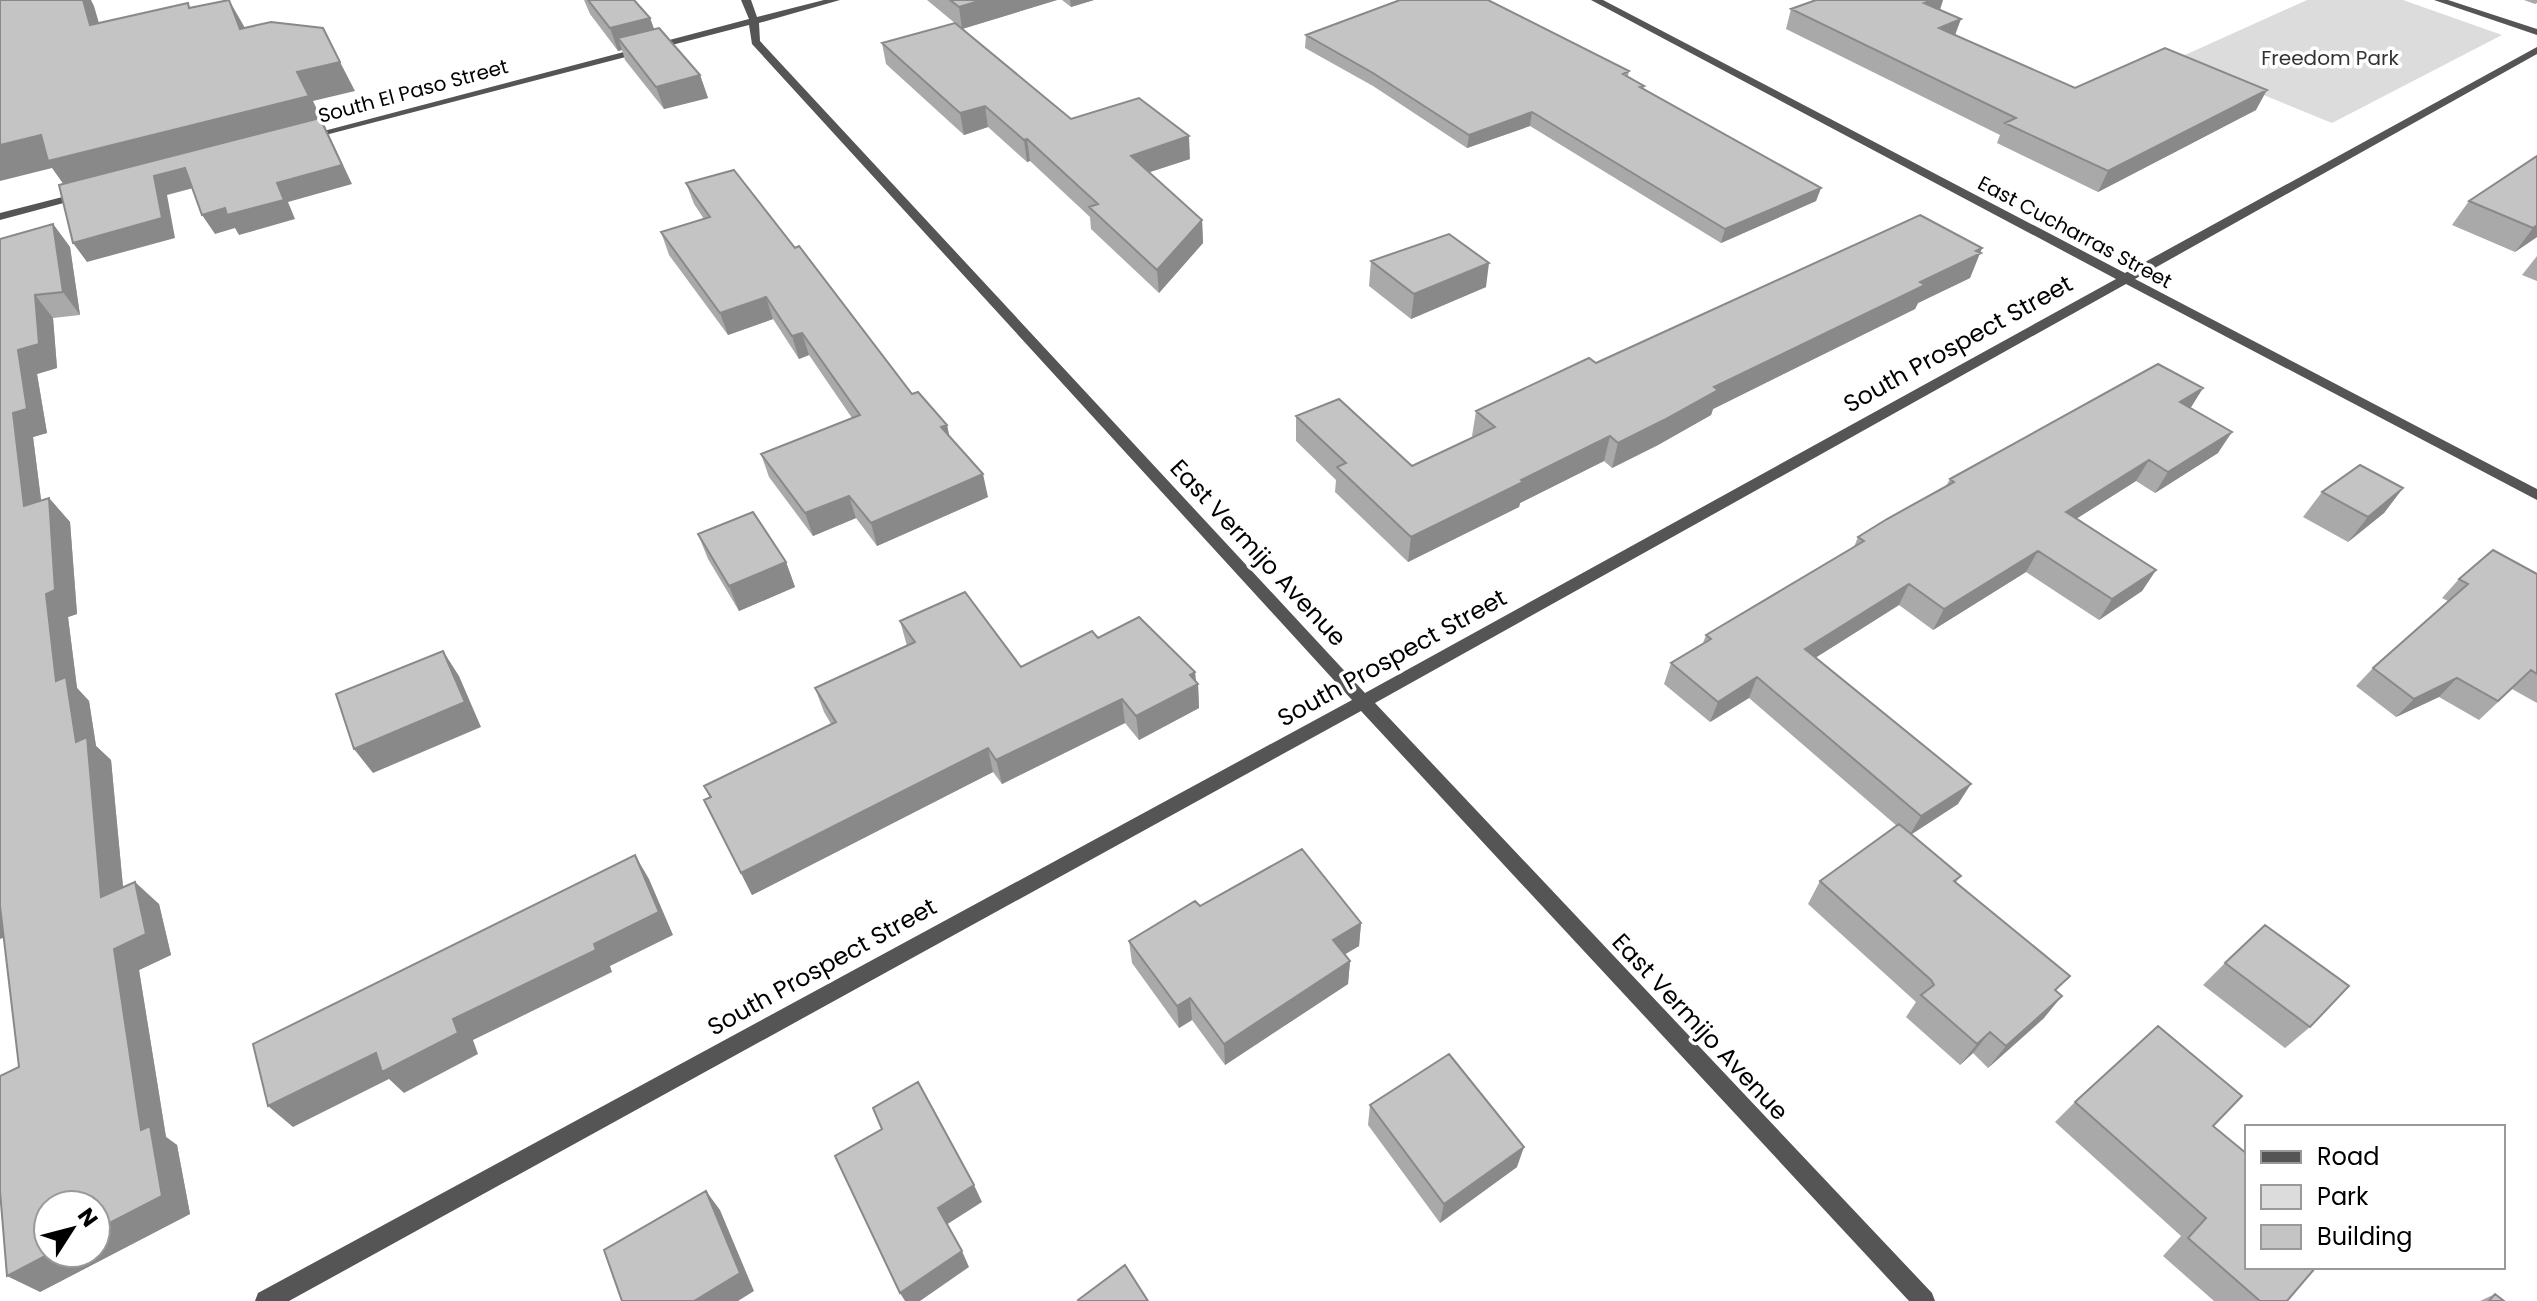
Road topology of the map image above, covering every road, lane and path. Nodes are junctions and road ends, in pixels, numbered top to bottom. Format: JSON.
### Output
{"nodes":[{"id":1,"x":746,"y":0,"type":"edge"},
{"id":2,"x":835,"y":0,"type":"edge"},
{"id":3,"x":1596,"y":0,"type":"edge"},
{"id":4,"x":2439,"y":0,"type":"edge"},
{"id":5,"x":754,"y":21,"type":"junction"},
{"id":6,"x":2537,"y":32,"type":"edge"},
{"id":7,"x":2537,"y":50,"type":"edge"},
{"id":8,"x":300,"y":139,"type":"edge"},
{"id":9,"x":90,"y":193,"type":"edge"},
{"id":10,"x":0,"y":217,"type":"edge"},
{"id":11,"x":2125,"y":278,"type":"junction"},
{"id":12,"x":2537,"y":495,"type":"edge"},
{"id":13,"x":1363,"y":702,"type":"junction"},
{"id":14,"x":266,"y":1301,"type":"edge"},
{"id":15,"x":1924,"y":1301,"type":"edge"}],
"edges":[{"from":1,"to":5,"type":"street","name":"East Vermijo Avenue"},
{"from":2,"to":5,"type":"street","name":"South El Paso Street"},
{"from":3,"to":11,"type":"street","name":"East Cucharras Street"},
{"from":4,"to":6,"type":"street"},
{"from":5,"to":8,"type":"street","name":"South El Paso Street"},
{"from":5,"to":13,"type":"street","name":"East Vermijo Avenue"},
{"from":7,"to":11,"type":"street","name":"South Prospect Street"},
{"from":9,"to":10,"type":"street"},
{"from":11,"to":12,"type":"street","name":"East Cucharras Street"},
{"from":11,"to":13,"type":"street","name":"South Prospect Street"},
{"from":13,"to":14,"type":"street","name":"South Prospect Street"},
{"from":13,"to":15,"type":"street","name":"East Vermijo Avenue"}]}
